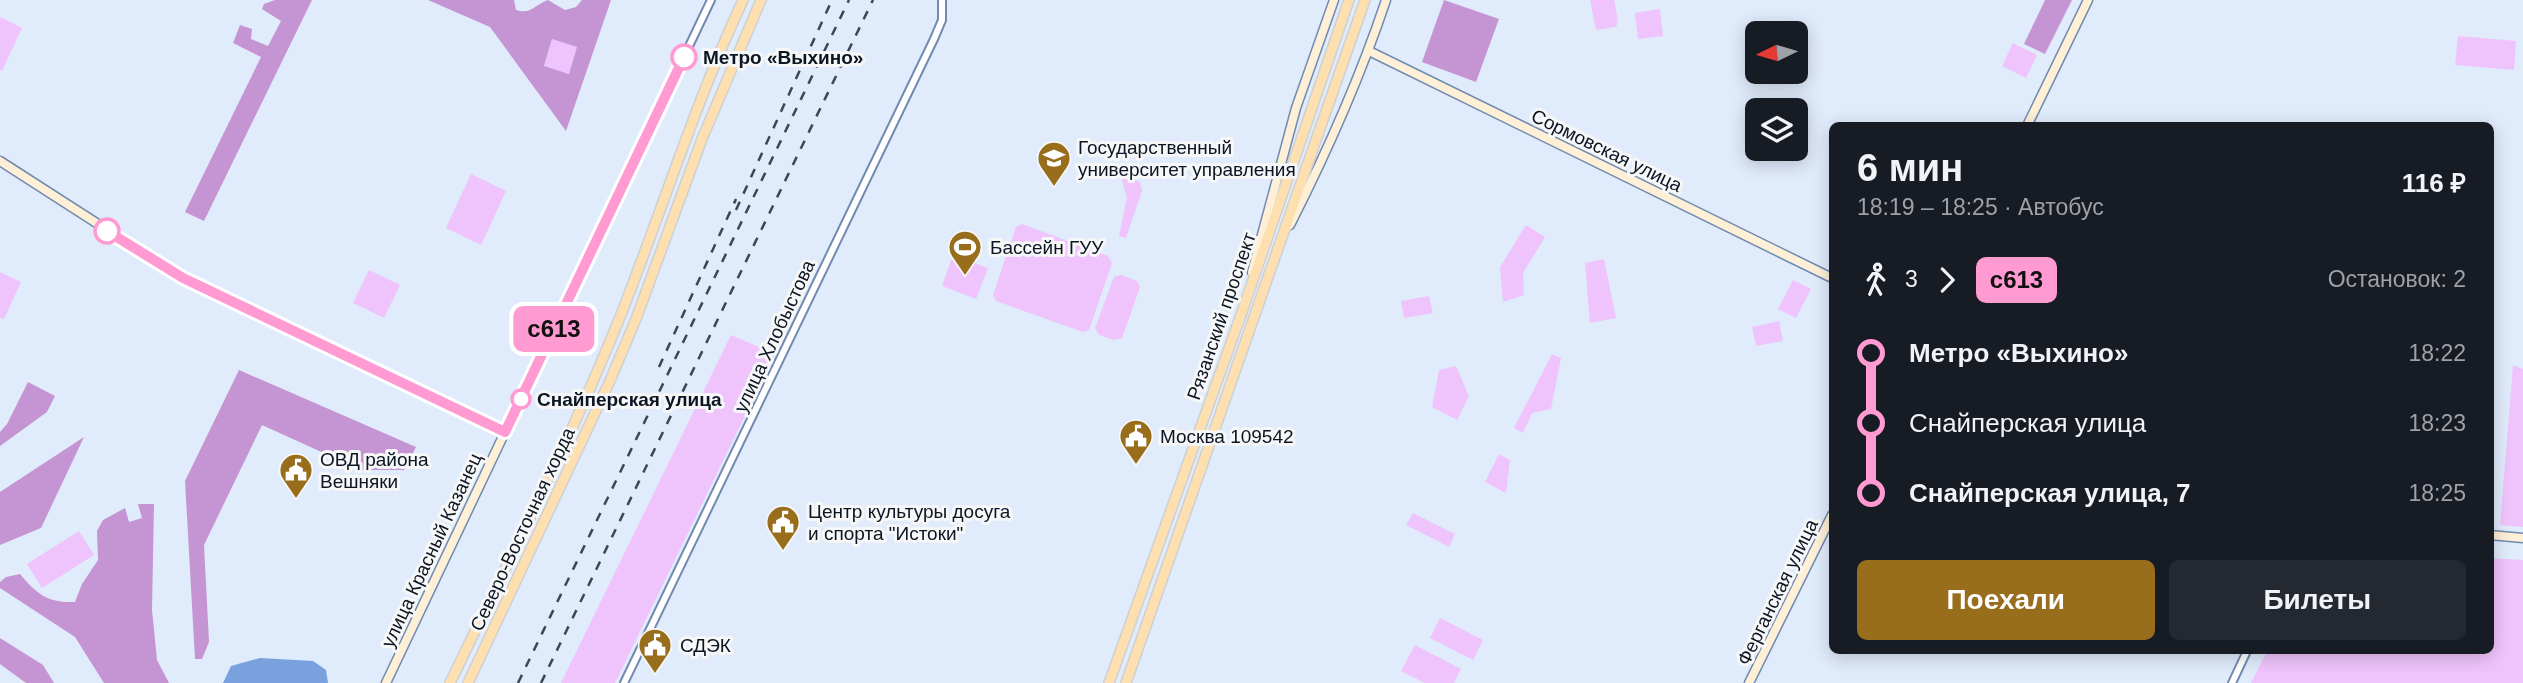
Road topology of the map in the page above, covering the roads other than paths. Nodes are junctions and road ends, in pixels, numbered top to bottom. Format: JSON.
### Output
{"nodes":[{"id":1,"x":708,"y":0,"type":"edge"},
{"id":2,"x":743,"y":0,"type":"edge"},
{"id":3,"x":761,"y":0,"type":"edge"},
{"id":4,"x":942,"y":0,"type":"edge"},
{"id":5,"x":1334,"y":0,"type":"edge"},
{"id":6,"x":1349,"y":0,"type":"edge"},
{"id":7,"x":1365,"y":0,"type":"edge"},
{"id":8,"x":1386,"y":0,"type":"edge"},
{"id":9,"x":2088,"y":0,"type":"edge"},
{"id":10,"x":1369,"y":51,"type":"junction"},
{"id":11,"x":2029,"y":122,"type":"edge"},
{"id":12,"x":0,"y":161,"type":"edge"},
{"id":13,"x":1276,"y":252,"type":"junction"},
{"id":14,"x":1829,"y":277,"type":"edge"},
{"id":15,"x":1242,"y":312,"type":"junction"},
{"id":16,"x":505,"y":432,"type":"junction"},
{"id":17,"x":1829,"y":521,"type":"edge"},
{"id":18,"x":2494,"y":535,"type":"edge"},
{"id":19,"x":2523,"y":538,"type":"edge"},
{"id":20,"x":2246,"y":654,"type":"edge"},
{"id":21,"x":386,"y":683,"type":"edge"},
{"id":22,"x":450,"y":683,"type":"edge"},
{"id":23,"x":468,"y":683,"type":"edge"},
{"id":24,"x":624,"y":683,"type":"edge"},
{"id":25,"x":1109,"y":683,"type":"edge"},
{"id":26,"x":1126,"y":683,"type":"edge"},
{"id":27,"x":1749,"y":683,"type":"edge"},
{"id":28,"x":2232,"y":683,"type":"edge"}],
"edges":[{"from":1,"to":16,"type":"street","name":"улица Красный Казанец"},
{"from":2,"to":22,"type":"main road","name":"Северо-Восточная хорда"},
{"from":3,"to":23,"type":"main road","name":"Северо-Восточная хорда"},
{"from":4,"to":24,"type":"street","name":"улица Хлобыстова"},
{"from":5,"to":15,"type":"street"},
{"from":6,"to":15,"type":"main road","name":"Рязанский проспект"},
{"from":7,"to":13,"type":"main road","name":"Рязанский проспект"},
{"from":8,"to":10,"type":"street"},
{"from":9,"to":11,"type":"street"},
{"from":10,"to":13,"type":"street"},
{"from":10,"to":14,"type":"street","name":"Сормовская улица"},
{"from":12,"to":16,"type":"street"},
{"from":13,"to":26,"type":"main road","name":"Рязанский проспект"},
{"from":15,"to":25,"type":"main road","name":"Рязанский проспект"},
{"from":16,"to":21,"type":"street","name":"улица Красный Казанец"},
{"from":17,"to":27,"type":"street","name":"Ферганская улица"},
{"from":18,"to":19,"type":"street"},
{"from":20,"to":28,"type":"street"}]}
